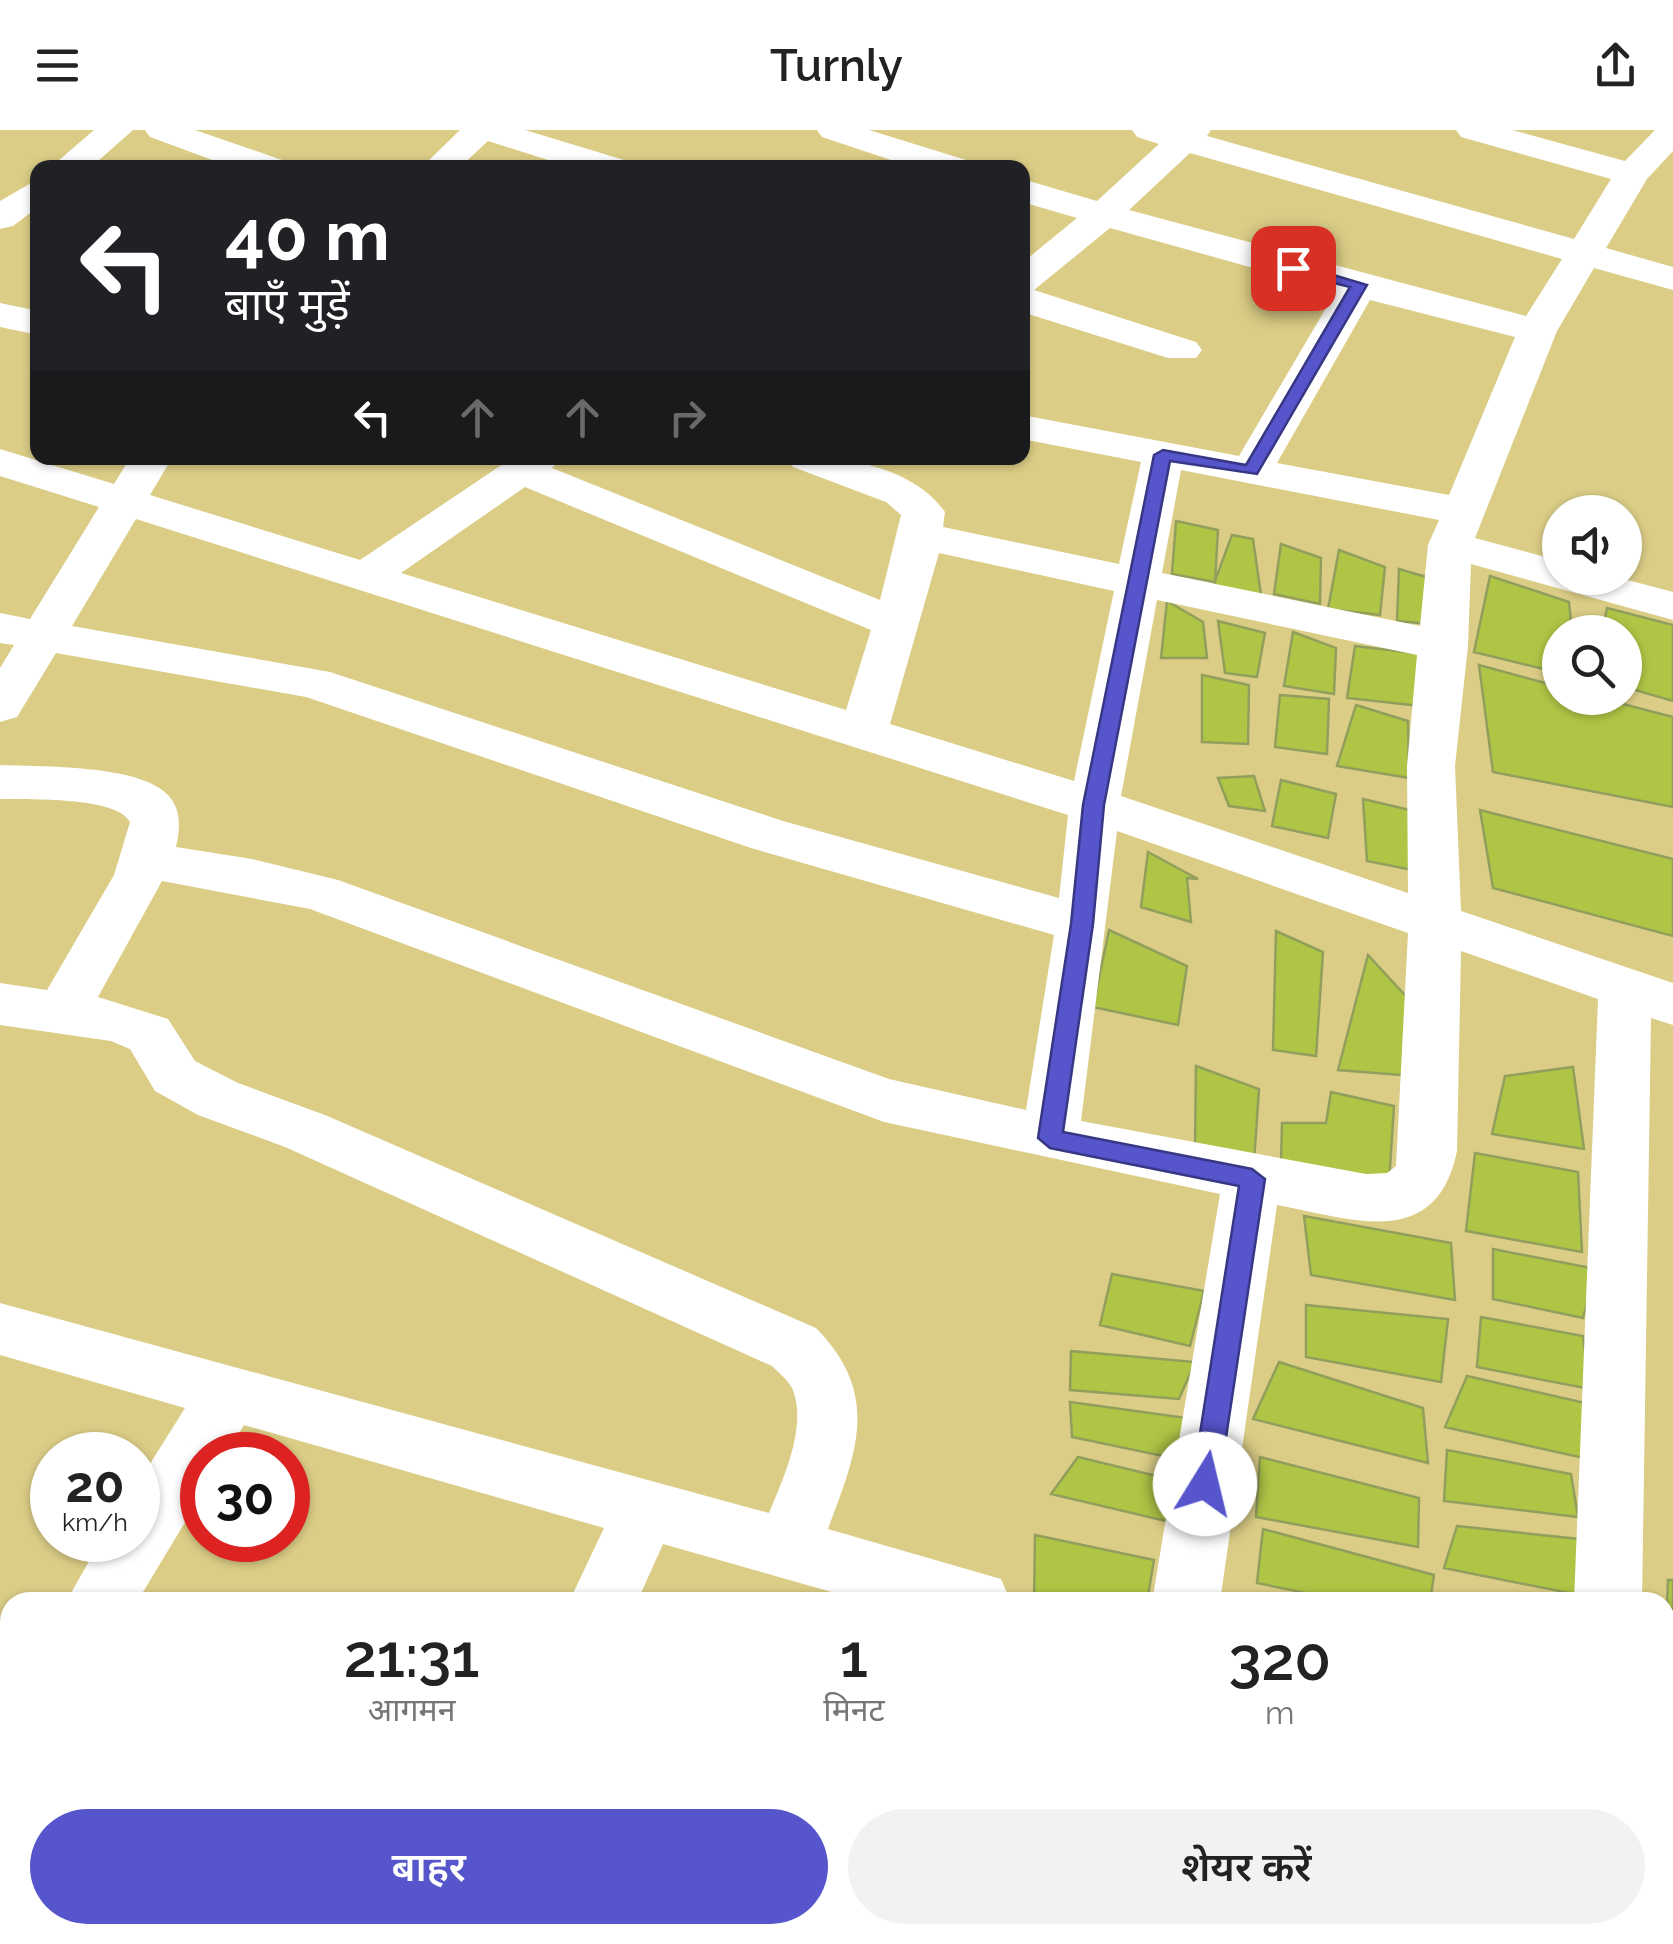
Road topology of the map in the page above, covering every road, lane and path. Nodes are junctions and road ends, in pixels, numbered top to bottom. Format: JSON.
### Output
{"nodes":[{"id":1,"x":116,"y":130,"type":"edge"},
{"id":2,"x":162,"y":130,"type":"edge"},
{"id":3,"x":480,"y":130,"type":"edge"},
{"id":4,"x":489,"y":130,"type":"edge"},
{"id":5,"x":1473,"y":130,"type":"edge"},
{"id":6,"x":1175,"y":133,"type":"edge"},
{"id":7,"x":840,"y":138,"type":"edge"},
{"id":8,"x":1660,"y":150,"type":"edge"},
{"id":9,"x":78,"y":160,"type":"edge"},
{"id":10,"x":246,"y":160,"type":"edge"},
{"id":11,"x":447,"y":160,"type":"edge"},
{"id":12,"x":585,"y":160,"type":"edge"},
{"id":13,"x":923,"y":160,"type":"edge"},
{"id":14,"x":1030,"y":192,"type":"edge"},
{"id":15,"x":1104,"y":215,"type":"junction"},
{"id":16,"x":1580,"y":255,"type":"junction"},
{"id":17,"x":1030,"y":275,"type":"edge"},
{"id":18,"x":1673,"y":279,"type":"edge"},
{"id":19,"x":1359,"y":285,"type":"junction"},
{"id":20,"x":1030,"y":301,"type":"edge"},
{"id":21,"x":0,"y":315,"type":"edge"},
{"id":22,"x":30,"y":321,"type":"edge"},
{"id":23,"x":1538,"y":331,"type":"junction"},
{"id":24,"x":1182,"y":350,"type":"dead end"},
{"id":25,"x":1030,"y":429,"type":"edge"},
{"id":26,"x":1163,"y":455,"type":"junction"},
{"id":27,"x":0,"y":462,"type":"edge"},
{"id":28,"x":146,"y":465,"type":"edge"},
{"id":29,"x":530,"y":465,"type":"edge"},
{"id":30,"x":533,"y":465,"type":"edge"},
{"id":31,"x":835,"y":465,"type":"edge"},
{"id":32,"x":1251,"y":471,"type":"junction"},
{"id":33,"x":123,"y":500,"type":"junction"},
{"id":34,"x":1456,"y":528,"type":"junction"},
{"id":35,"x":920,"y":536,"type":"junction"},
{"id":36,"x":1542,"y":567,"type":"edge"},
{"id":37,"x":368,"y":575,"type":"junction"},
{"id":38,"x":1135,"y":580,"type":"junction"},
{"id":39,"x":1632,"y":595,"type":"edge"},
{"id":40,"x":1673,"y":606,"type":"edge"},
{"id":41,"x":896,"y":624,"type":"junction"},
{"id":42,"x":20,"y":631,"type":"edge"},
{"id":43,"x":1445,"y":646,"type":"junction"},
{"id":44,"x":0,"y":706,"type":"edge"},
{"id":45,"x":864,"y":733,"type":"junction"},
{"id":46,"x":0,"y":782,"type":"edge"},
{"id":47,"x":1094,"y":805,"type":"junction"},
{"id":48,"x":148,"y":861,"type":"junction"},
{"id":49,"x":1435,"y":921,"type":"junction"},
{"id":50,"x":1082,"y":924,"type":"junction"},
{"id":51,"x":1649,"y":996,"type":"edge"},
{"id":52,"x":0,"y":1004,"type":"edge"},
{"id":53,"x":62,"y":1012,"type":"junction"},
{"id":54,"x":1050,"y":1138,"type":"junction"},
{"id":55,"x":1252,"y":1179,"type":"junction"},
{"id":56,"x":0,"y":1329,"type":"edge"},
{"id":57,"x":229,"y":1393,"type":"junction"},
{"id":58,"x":646,"y":1508,"type":"junction"},
{"id":59,"x":821,"y":1574,"type":"edge"},
{"id":60,"x":106,"y":1592,"type":"edge"},
{"id":61,"x":608,"y":1592,"type":"edge"},
{"id":62,"x":921,"y":1592,"type":"edge"},
{"id":63,"x":1188,"y":1592,"type":"edge"},
{"id":64,"x":1609,"y":1592,"type":"edge"}],
"edges":[{"from":1,"to":9,"type":"street"},
{"from":2,"to":10,"type":"street"},
{"from":3,"to":11,"type":"street"},
{"from":4,"to":12,"type":"street"},
{"from":5,"to":8,"type":"street"},
{"from":6,"to":15,"type":"street"},
{"from":6,"to":16,"type":"street"},
{"from":7,"to":13,"type":"street"},
{"from":8,"to":16,"type":"street"},
{"from":14,"to":15,"type":"street"},
{"from":15,"to":17,"type":"street"},
{"from":15,"to":19,"type":"street"},
{"from":16,"to":18,"type":"street"},
{"from":16,"to":23,"type":"street"},
{"from":19,"to":23,"type":"street"},
{"from":19,"to":32,"type":"street"},
{"from":20,"to":24,"type":"street"},
{"from":21,"to":22,"type":"street"},
{"from":23,"to":34,"type":"street"},
{"from":25,"to":26,"type":"street"},
{"from":26,"to":32,"type":"street"},
{"from":26,"to":38,"type":"street"},
{"from":27,"to":33,"type":"street"},
{"from":28,"to":33,"type":"street"},
{"from":29,"to":37,"type":"street"},
{"from":30,"to":41,"type":"street"},
{"from":31,"to":35,"type":"street"},
{"from":32,"to":34,"type":"street"},
{"from":33,"to":37,"type":"street"},
{"from":33,"to":42,"type":"street"},
{"from":34,"to":36,"type":"street"},
{"from":34,"to":43,"type":"street"},
{"from":35,"to":38,"type":"street"},
{"from":35,"to":41,"type":"street"},
{"from":37,"to":45,"type":"street"},
{"from":38,"to":43,"type":"street"},
{"from":38,"to":47,"type":"street"},
{"from":39,"to":40,"type":"street"},
{"from":41,"to":45,"type":"street"},
{"from":42,"to":44,"type":"street"},
{"from":42,"to":50,"type":"street"},
{"from":43,"to":49,"type":"street"},
{"from":45,"to":47,"type":"street"},
{"from":46,"to":48,"type":"street"},
{"from":47,"to":49,"type":"street"},
{"from":47,"to":50,"type":"street"},
{"from":48,"to":53,"type":"street"},
{"from":48,"to":54,"type":"street"},
{"from":49,"to":51,"type":"street"},
{"from":49,"to":55,"type":"street"},
{"from":50,"to":54,"type":"street"},
{"from":51,"to":64,"type":"street"},
{"from":52,"to":53,"type":"street"},
{"from":53,"to":59,"type":"street"},
{"from":54,"to":55,"type":"street"},
{"from":55,"to":63,"type":"street"},
{"from":56,"to":57,"type":"street"},
{"from":57,"to":58,"type":"street"},
{"from":57,"to":60,"type":"street"},
{"from":58,"to":59,"type":"street"},
{"from":58,"to":61,"type":"street"},
{"from":59,"to":62,"type":"street"}]}
